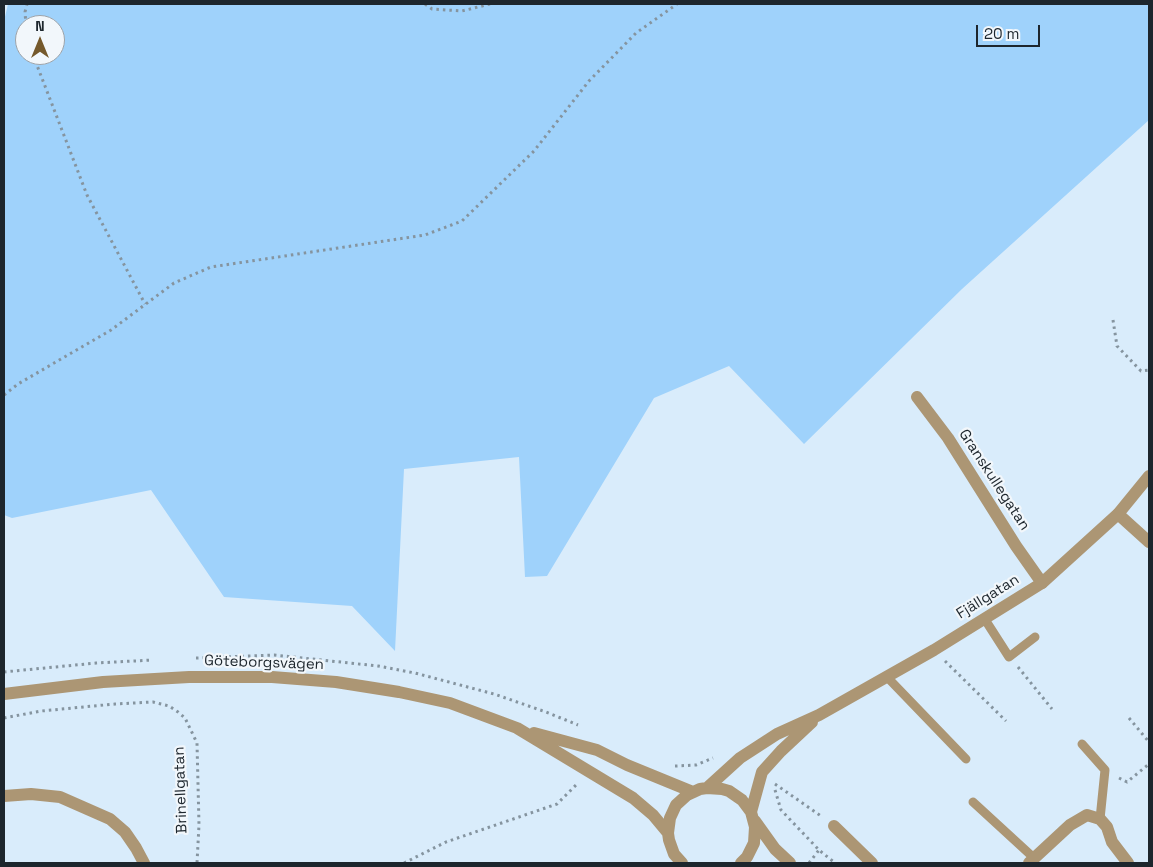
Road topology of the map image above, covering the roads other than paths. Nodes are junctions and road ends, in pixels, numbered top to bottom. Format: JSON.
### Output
{"nodes":[{"id":1,"x":916,"y":397,"type":"dead end"},
{"id":2,"x":1149,"y":476,"type":"edge"},
{"id":3,"x":1118,"y":514,"type":"junction"},
{"id":4,"x":1149,"y":542,"type":"edge"},
{"id":5,"x":1042,"y":582,"type":"junction"},
{"id":6,"x":984,"y":618,"type":"junction"},
{"id":7,"x":1035,"y":637,"type":"dead end"},
{"id":8,"x":886,"y":677,"type":"junction"},
{"id":9,"x":4,"y":694,"type":"edge"},
{"id":10,"x":819,"y":715,"type":"junction"},
{"id":11,"x":517,"y":728,"type":"junction"},
{"id":12,"x":1082,"y":744,"type":"dead end"},
{"id":13,"x":966,"y":759,"type":"dead end"},
{"id":14,"x":708,"y":788,"type":"junction"},
{"id":15,"x":693,"y":792,"type":"junction"},
{"id":16,"x":4,"y":796,"type":"edge"},
{"id":17,"x":973,"y":802,"type":"dead end"},
{"id":18,"x":752,"y":816,"type":"junction"},
{"id":19,"x":1100,"y":819,"type":"junction"},
{"id":20,"x":834,"y":826,"type":"road end"},
{"id":21,"x":668,"y":833,"type":"junction"},
{"id":22,"x":677,"y":860,"type":"edge"},
{"id":23,"x":1032,"y":861,"type":"edge"},
{"id":24,"x":144,"y":863,"type":"edge"},
{"id":25,"x":741,"y":863,"type":"edge"},
{"id":26,"x":790,"y":863,"type":"edge"},
{"id":27,"x":872,"y":863,"type":"edge"},
{"id":28,"x":1128,"y":863,"type":"edge"}],
"edges":[{"from":1,"to":5,"type":"street","name":"Granskullegatan"},
{"from":2,"to":3,"type":"street","name":"Fjällgatan"},
{"from":3,"to":4,"type":"street"},
{"from":3,"to":5,"type":"street","name":"Fjällgatan"},
{"from":5,"to":6,"type":"street","name":"Fjällgatan"},
{"from":6,"to":7,"type":"lane"},
{"from":6,"to":8,"type":"street","name":"Fjällgatan"},
{"from":8,"to":10,"type":"street","name":"Fjällgatan"},
{"from":8,"to":13,"type":"lane"},
{"from":9,"to":11,"type":"street","name":"Göteborgsvägen"},
{"from":10,"to":14,"type":"street","name":"Fjällgatan"},
{"from":10,"to":18,"type":"street","name":"Fjällgatan"},
{"from":11,"to":15,"type":"street","name":"Göteborgsvägen"},
{"from":11,"to":21,"type":"street","name":"Göteborgsvägen"},
{"from":12,"to":19,"type":"lane"},
{"from":14,"to":15,"type":"street"},
{"from":14,"to":18,"type":"street"},
{"from":15,"to":21,"type":"street"},
{"from":16,"to":24,"type":"street"},
{"from":17,"to":23,"type":"lane"},
{"from":18,"to":25,"type":"street","name":"Fjällgatan"},
{"from":18,"to":26,"type":"street"},
{"from":19,"to":23,"type":"street"},
{"from":19,"to":28,"type":"street"},
{"from":20,"to":27,"type":"street"},
{"from":21,"to":22,"type":"street"}]}
